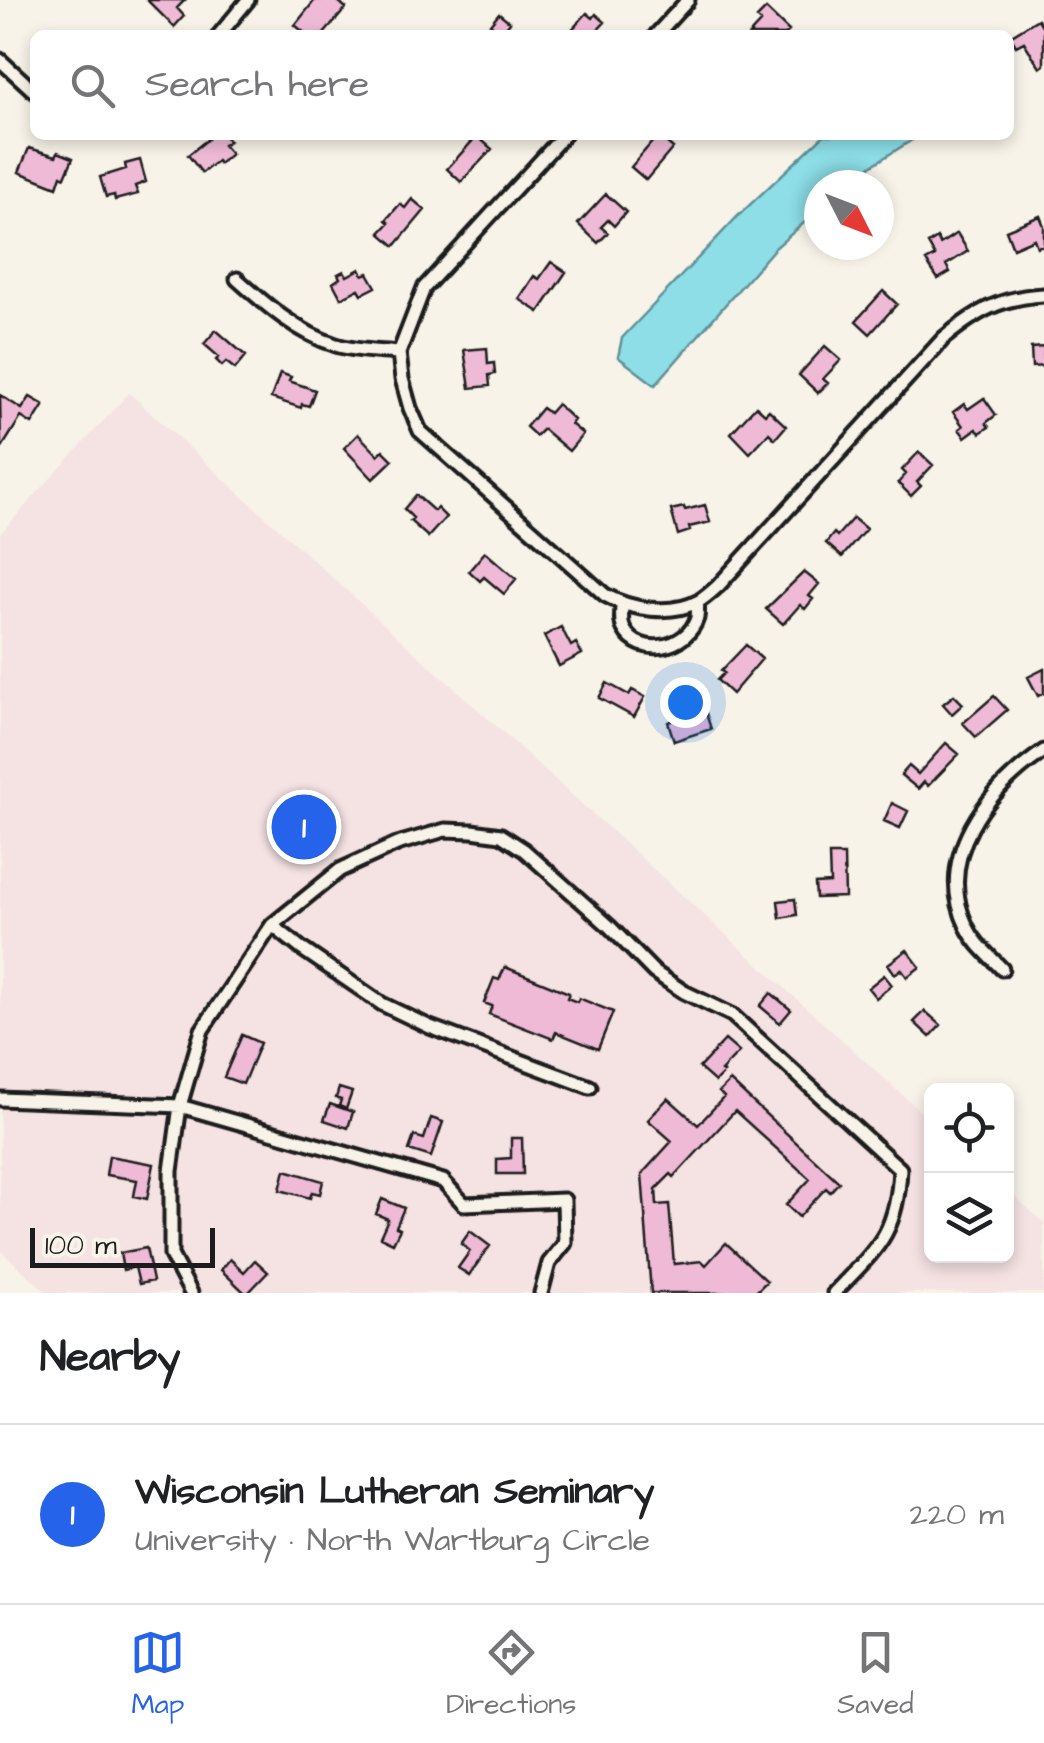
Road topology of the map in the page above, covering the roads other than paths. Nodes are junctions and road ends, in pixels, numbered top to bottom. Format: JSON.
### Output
{"nodes":[{"id":1,"x":248,"y":0,"type":"edge"},
{"id":2,"x":688,"y":0,"type":"edge"},
{"id":3,"x":223,"y":30,"type":"edge"},
{"id":4,"x":661,"y":30,"type":"edge"},
{"id":5,"x":0,"y":60,"type":"edge"},
{"id":6,"x":30,"y":87,"type":"edge"},
{"id":7,"x":559,"y":140,"type":"edge"},
{"id":8,"x":237,"y":278,"type":"dead end"},
{"id":9,"x":1044,"y":295,"type":"edge"},
{"id":10,"x":399,"y":354,"type":"junction"},
{"id":11,"x":698,"y":602,"type":"junction"},
{"id":12,"x":622,"y":605,"type":"junction"},
{"id":13,"x":1044,"y":750,"type":"edge"},
{"id":14,"x":272,"y":925,"type":"junction"},
{"id":15,"x":1002,"y":969,"type":"dead end"},
{"id":16,"x":590,"y":1087,"type":"dead end"},
{"id":17,"x":0,"y":1099,"type":"edge"},
{"id":18,"x":180,"y":1106,"type":"junction"},
{"id":19,"x":191,"y":1293,"type":"edge"},
{"id":20,"x":541,"y":1293,"type":"edge"},
{"id":21,"x":834,"y":1293,"type":"edge"}],
"edges":[{"from":1,"to":3,"type":"street"},
{"from":2,"to":4,"type":"street"},
{"from":5,"to":6,"type":"street"},
{"from":7,"to":10,"type":"street"},
{"from":8,"to":10,"type":"street"},
{"from":9,"to":11,"type":"street"},
{"from":10,"to":12,"type":"street"},
{"from":11,"to":12,"type":"street"},
{"from":11,"to":12,"type":"street"},
{"from":13,"to":15,"type":"street"},
{"from":14,"to":16,"type":"street"},
{"from":14,"to":18,"type":"street"},
{"from":14,"to":21,"type":"street"},
{"from":17,"to":18,"type":"street"},
{"from":18,"to":19,"type":"street"},
{"from":18,"to":20,"type":"street"}]}
